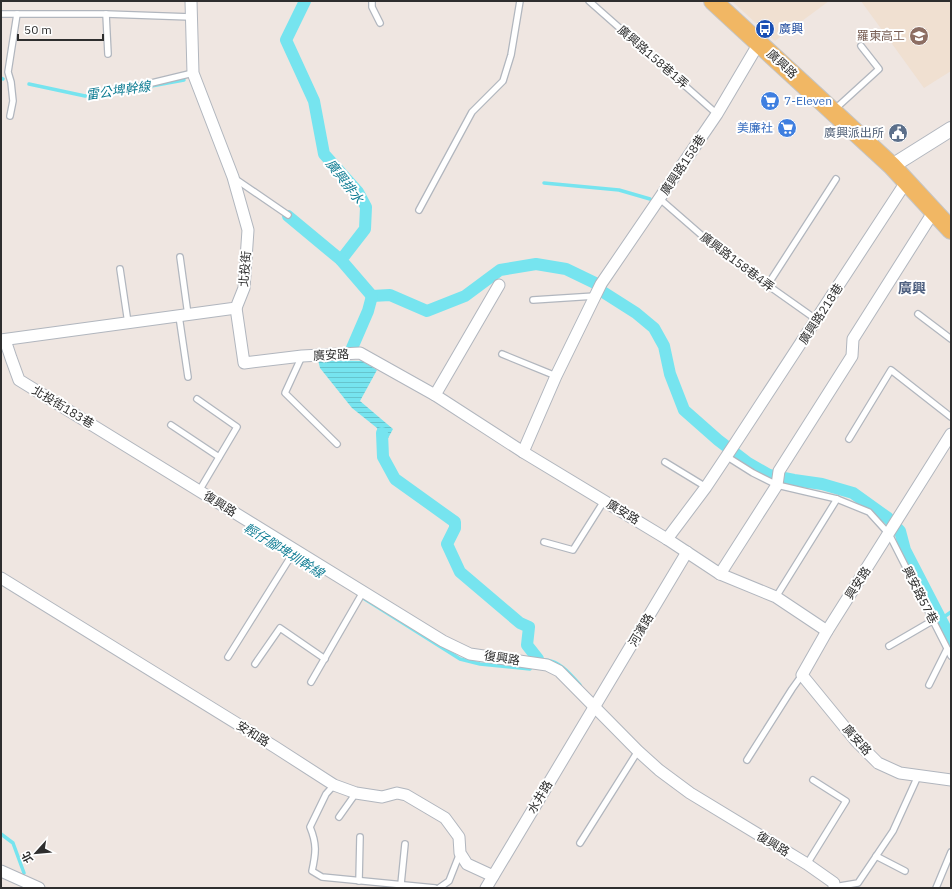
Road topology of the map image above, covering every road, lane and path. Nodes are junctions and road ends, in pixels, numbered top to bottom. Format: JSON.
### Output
{"nodes":[{"id":1,"x":191,"y":1,"type":"edge"},
{"id":2,"x":372,"y":1,"type":"edge"},
{"id":3,"x":520,"y":1,"type":"edge"},
{"id":4,"x":589,"y":1,"type":"edge"},
{"id":5,"x":713,"y":1,"type":"edge"},
{"id":6,"x":1,"y":14,"type":"edge"},
{"id":7,"x":17,"y":14,"type":"junction"},
{"id":8,"x":106,"y":14,"type":"junction"},
{"id":9,"x":191,"y":17,"type":"junction"},
{"id":10,"x":380,"y":23,"type":"dead end"},
{"id":11,"x":759,"y":43,"type":"junction"},
{"id":12,"x":861,"y":46,"type":"dead end"},
{"id":13,"x":108,"y":54,"type":"dead end"},
{"id":14,"x":193,"y":73,"type":"junction"},
{"id":15,"x":131,"y":88,"type":"dead end"},
{"id":16,"x":833,"y":111,"type":"junction"},
{"id":17,"x":717,"y":114,"type":"junction"},
{"id":18,"x":10,"y":116,"type":"dead end"},
{"id":19,"x":951,"y":129,"type":"edge"},
{"id":20,"x":892,"y":166,"type":"junction"},
{"id":21,"x":232,"y":177,"type":"junction"},
{"id":22,"x":836,"y":179,"type":"dead end"},
{"id":23,"x":906,"y":182,"type":"junction"},
{"id":24,"x":660,"y":199,"type":"junction"},
{"id":25,"x":419,"y":210,"type":"dead end"},
{"id":26,"x":934,"y":211,"type":"junction"},
{"id":27,"x":288,"y":215,"type":"dead end"},
{"id":28,"x":951,"y":230,"type":"edge"},
{"id":29,"x":180,"y":256,"type":"dead end"},
{"id":30,"x":120,"y":269,"type":"dead end"},
{"id":31,"x":500,"y":285,"type":"dead end"},
{"id":32,"x":767,"y":286,"type":"junction"},
{"id":33,"x":594,"y":296,"type":"junction"},
{"id":34,"x":532,"y":300,"type":"dead end"},
{"id":35,"x":236,"y":308,"type":"junction"},
{"id":36,"x":918,"y":314,"type":"dead end"},
{"id":37,"x":183,"y":315,"type":"junction"},
{"id":38,"x":817,"y":320,"type":"junction"},
{"id":39,"x":128,"y":323,"type":"junction"},
{"id":40,"x":951,"y":338,"type":"edge"},
{"id":41,"x":3,"y":340,"type":"edge"},
{"id":42,"x":502,"y":354,"type":"dead end"},
{"id":43,"x":302,"y":356,"type":"junction"},
{"id":44,"x":556,"y":376,"type":"junction"},
{"id":45,"x":188,"y":377,"type":"dead end"},
{"id":46,"x":435,"y":395,"type":"junction"},
{"id":47,"x":197,"y":398,"type":"dead end"},
{"id":48,"x":951,"y":417,"type":"edge"},
{"id":49,"x":171,"y":425,"type":"dead end"},
{"id":50,"x":951,"y":435,"type":"edge"},
{"id":51,"x":849,"y":439,"type":"dead end"},
{"id":52,"x":337,"y":444,"type":"dead end"},
{"id":53,"x":523,"y":452,"type":"junction"},
{"id":54,"x":144,"y":456,"type":"joint"},
{"id":55,"x":726,"y":456,"type":"junction"},
{"id":56,"x":219,"y":457,"type":"junction"},
{"id":57,"x":665,"y":462,"type":"dead end"},
{"id":58,"x":777,"y":485,"type":"junction"},
{"id":59,"x":706,"y":487,"type":"junction"},
{"id":60,"x":199,"y":491,"type":"junction"},
{"id":61,"x":837,"y":499,"type":"junction"},
{"id":62,"x":604,"y":501,"type":"junction"},
{"id":63,"x":889,"y":534,"type":"junction"},
{"id":64,"x":668,"y":540,"type":"junction"},
{"id":65,"x":544,"y":542,"type":"dead end"},
{"id":66,"x":296,"y":550,"type":"junction"},
{"id":67,"x":688,"y":552,"type":"junction"},
{"id":68,"x":720,"y":574,"type":"junction"},
{"id":69,"x":1,"y":578,"type":"edge"},
{"id":70,"x":364,"y":592,"type":"junction"},
{"id":71,"x":776,"y":597,"type":"junction"},
{"id":72,"x":932,"y":621,"type":"junction"},
{"id":73,"x":827,"y":631,"type":"junction"},
{"id":74,"x":889,"y":646,"type":"dead end"},
{"id":75,"x":947,"y":649,"type":"junction"},
{"id":76,"x":951,"y":656,"type":"edge"},
{"id":77,"x":228,"y":657,"type":"dead end"},
{"id":78,"x":325,"y":659,"type":"junction"},
{"id":79,"x":255,"y":664,"type":"dead end"},
{"id":80,"x":802,"y":675,"type":"junction"},
{"id":81,"x":311,"y":682,"type":"dead end"},
{"id":82,"x":929,"y":685,"type":"dead end"},
{"id":83,"x":594,"y":707,"type":"junction"},
{"id":84,"x":638,"y":752,"type":"junction"},
{"id":85,"x":747,"y":760,"type":"dead end"},
{"id":86,"x":918,"y":776,"type":"junction"},
{"id":87,"x":813,"y":780,"type":"dead end"},
{"id":88,"x":951,"y":780,"type":"edge"},
{"id":89,"x":334,"y":785,"type":"junction"},
{"id":90,"x":356,"y":793,"type":"junction"},
{"id":91,"x":339,"y":817,"type":"dead end"},
{"id":92,"x":360,"y":837,"type":"dead end"},
{"id":93,"x":580,"y":843,"type":"dead end"},
{"id":94,"x":405,"y":844,"type":"dead end"},
{"id":95,"x":951,"y":852,"type":"edge"},
{"id":96,"x":460,"y":853,"type":"junction"},
{"id":97,"x":876,"y":856,"type":"junction"},
{"id":98,"x":807,"y":864,"type":"junction"},
{"id":99,"x":1,"y":871,"type":"edge"},
{"id":100,"x":905,"y":871,"type":"dead end"},
{"id":101,"x":492,"y":876,"type":"junction"},
{"id":102,"x":359,"y":881,"type":"junction"},
{"id":103,"x":401,"y":884,"type":"junction"},
{"id":104,"x":39,"y":888,"type":"edge"},
{"id":105,"x":434,"y":888,"type":"edge"},
{"id":106,"x":439,"y":888,"type":"edge"},
{"id":107,"x":486,"y":888,"type":"edge"},
{"id":108,"x":834,"y":888,"type":"edge"},
{"id":109,"x":936,"y":888,"type":"edge"}],
"edges":[{"from":1,"to":9,"type":"street","name":"北投街"},
{"from":2,"to":10,"type":"lane"},
{"from":3,"to":25,"type":"lane"},
{"from":4,"to":17,"type":"lane","name":"廣興路158巷1弄"},
{"from":5,"to":11,"type":"main road","name":"廣興路"},
{"from":6,"to":7,"type":"lane"},
{"from":7,"to":8,"type":"lane"},
{"from":7,"to":18,"type":"lane"},
{"from":8,"to":9,"type":"lane"},
{"from":8,"to":13,"type":"lane"},
{"from":9,"to":14,"type":"street","name":"北投街"},
{"from":11,"to":16,"type":"main road","name":"廣興路"},
{"from":11,"to":17,"type":"street","name":"廣興路158巷"},
{"from":12,"to":16,"type":"lane"},
{"from":14,"to":15,"type":"lane"},
{"from":14,"to":21,"type":"street","name":"北投街"},
{"from":16,"to":20,"type":"main road","name":"廣興路"},
{"from":17,"to":24,"type":"street","name":"廣興路158巷"},
{"from":19,"to":20,"type":"street"},
{"from":20,"to":23,"type":"main road","name":"廣興路"},
{"from":21,"to":27,"type":"lane"},
{"from":21,"to":35,"type":"street","name":"北投街"},
{"from":22,"to":32,"type":"lane"},
{"from":23,"to":26,"type":"main road","name":"廣興路"},
{"from":23,"to":38,"type":"street","name":"廣興路218巷"},
{"from":24,"to":32,"type":"lane","name":"廣興路158巷4弄"},
{"from":24,"to":33,"type":"street","name":"廣興路158巷"},
{"from":26,"to":28,"type":"main road","name":"廣興路"},
{"from":26,"to":58,"type":"street"},
{"from":29,"to":37,"type":"lane"},
{"from":30,"to":39,"type":"lane"},
{"from":31,"to":46,"type":"street"},
{"from":32,"to":38,"type":"lane","name":"廣興路158巷4弄"},
{"from":33,"to":34,"type":"lane"},
{"from":33,"to":44,"type":"street"},
{"from":35,"to":37,"type":"street"},
{"from":35,"to":43,"type":"street","name":"廣安路"},
{"from":36,"to":40,"type":"lane"},
{"from":37,"to":39,"type":"street"},
{"from":37,"to":45,"type":"lane"},
{"from":38,"to":55,"type":"street","name":"廣興路218巷"},
{"from":39,"to":41,"type":"street"},
{"from":41,"to":54,"type":"street","name":"北投街183巷"},
{"from":42,"to":44,"type":"lane"},
{"from":43,"to":46,"type":"street","name":"廣安路"},
{"from":43,"to":52,"type":"lane"},
{"from":44,"to":53,"type":"street"},
{"from":46,"to":53,"type":"street","name":"廣安路"},
{"from":47,"to":56,"type":"lane"},
{"from":48,"to":51,"type":"lane"},
{"from":49,"to":56,"type":"lane"},
{"from":50,"to":63,"type":"street","name":"興安路"},
{"from":53,"to":62,"type":"street","name":"廣安路"},
{"from":54,"to":60,"type":"street","name":"復興路"},
{"from":55,"to":58,"type":"lane","name":"興安路57巷"},
{"from":55,"to":59,"type":"street"},
{"from":56,"to":60,"type":"lane"},
{"from":57,"to":59,"type":"lane"},
{"from":58,"to":61,"type":"lane","name":"興安路57巷"},
{"from":58,"to":68,"type":"street"},
{"from":59,"to":64,"type":"street"},
{"from":60,"to":66,"type":"street","name":"復興路"},
{"from":61,"to":63,"type":"lane","name":"興安路57巷"},
{"from":61,"to":71,"type":"lane"},
{"from":62,"to":64,"type":"street","name":"廣安路"},
{"from":62,"to":65,"type":"lane"},
{"from":63,"to":72,"type":"lane","name":"興安路57巷"},
{"from":63,"to":73,"type":"street","name":"興安路"},
{"from":64,"to":67,"type":"street","name":"廣安路"},
{"from":66,"to":70,"type":"street","name":"復興路"},
{"from":66,"to":77,"type":"lane"},
{"from":67,"to":68,"type":"street","name":"廣安路"},
{"from":67,"to":83,"type":"street","name":"河濱路"},
{"from":68,"to":71,"type":"street","name":"廣安路"},
{"from":69,"to":89,"type":"street","name":"安和路"},
{"from":70,"to":78,"type":"lane"},
{"from":70,"to":83,"type":"street","name":"復興路"},
{"from":71,"to":73,"type":"street","name":"廣安路"},
{"from":72,"to":74,"type":"lane"},
{"from":72,"to":75,"type":"lane","name":"興安路57巷"},
{"from":73,"to":80,"type":"street"},
{"from":75,"to":76,"type":"lane","name":"興安路57巷"},
{"from":75,"to":82,"type":"lane"},
{"from":78,"to":79,"type":"lane"},
{"from":78,"to":81,"type":"lane"},
{"from":80,"to":85,"type":"lane"},
{"from":80,"to":86,"type":"street","name":"廣安路"},
{"from":83,"to":84,"type":"street","name":"復興路"},
{"from":83,"to":101,"type":"street","name":"水井路"},
{"from":84,"to":93,"type":"lane"},
{"from":84,"to":98,"type":"street","name":"復興路"},
{"from":86,"to":88,"type":"street","name":"廣安路"},
{"from":86,"to":97,"type":"lane"},
{"from":87,"to":98,"type":"lane"},
{"from":89,"to":90,"type":"street","name":"安和路"},
{"from":89,"to":102,"type":"lane"},
{"from":90,"to":91,"type":"lane"},
{"from":90,"to":96,"type":"street","name":"安和路"},
{"from":92,"to":102,"type":"lane"},
{"from":94,"to":103,"type":"lane"},
{"from":95,"to":109,"type":"lane"},
{"from":96,"to":101,"type":"street"},
{"from":96,"to":106,"type":"lane"},
{"from":97,"to":100,"type":"lane"},
{"from":97,"to":108,"type":"lane"},
{"from":98,"to":108,"type":"street","name":"復興路"},
{"from":99,"to":104,"type":"street"},
{"from":101,"to":107,"type":"street","name":"水井路"},
{"from":102,"to":103,"type":"lane"},
{"from":103,"to":105,"type":"lane"}]}
